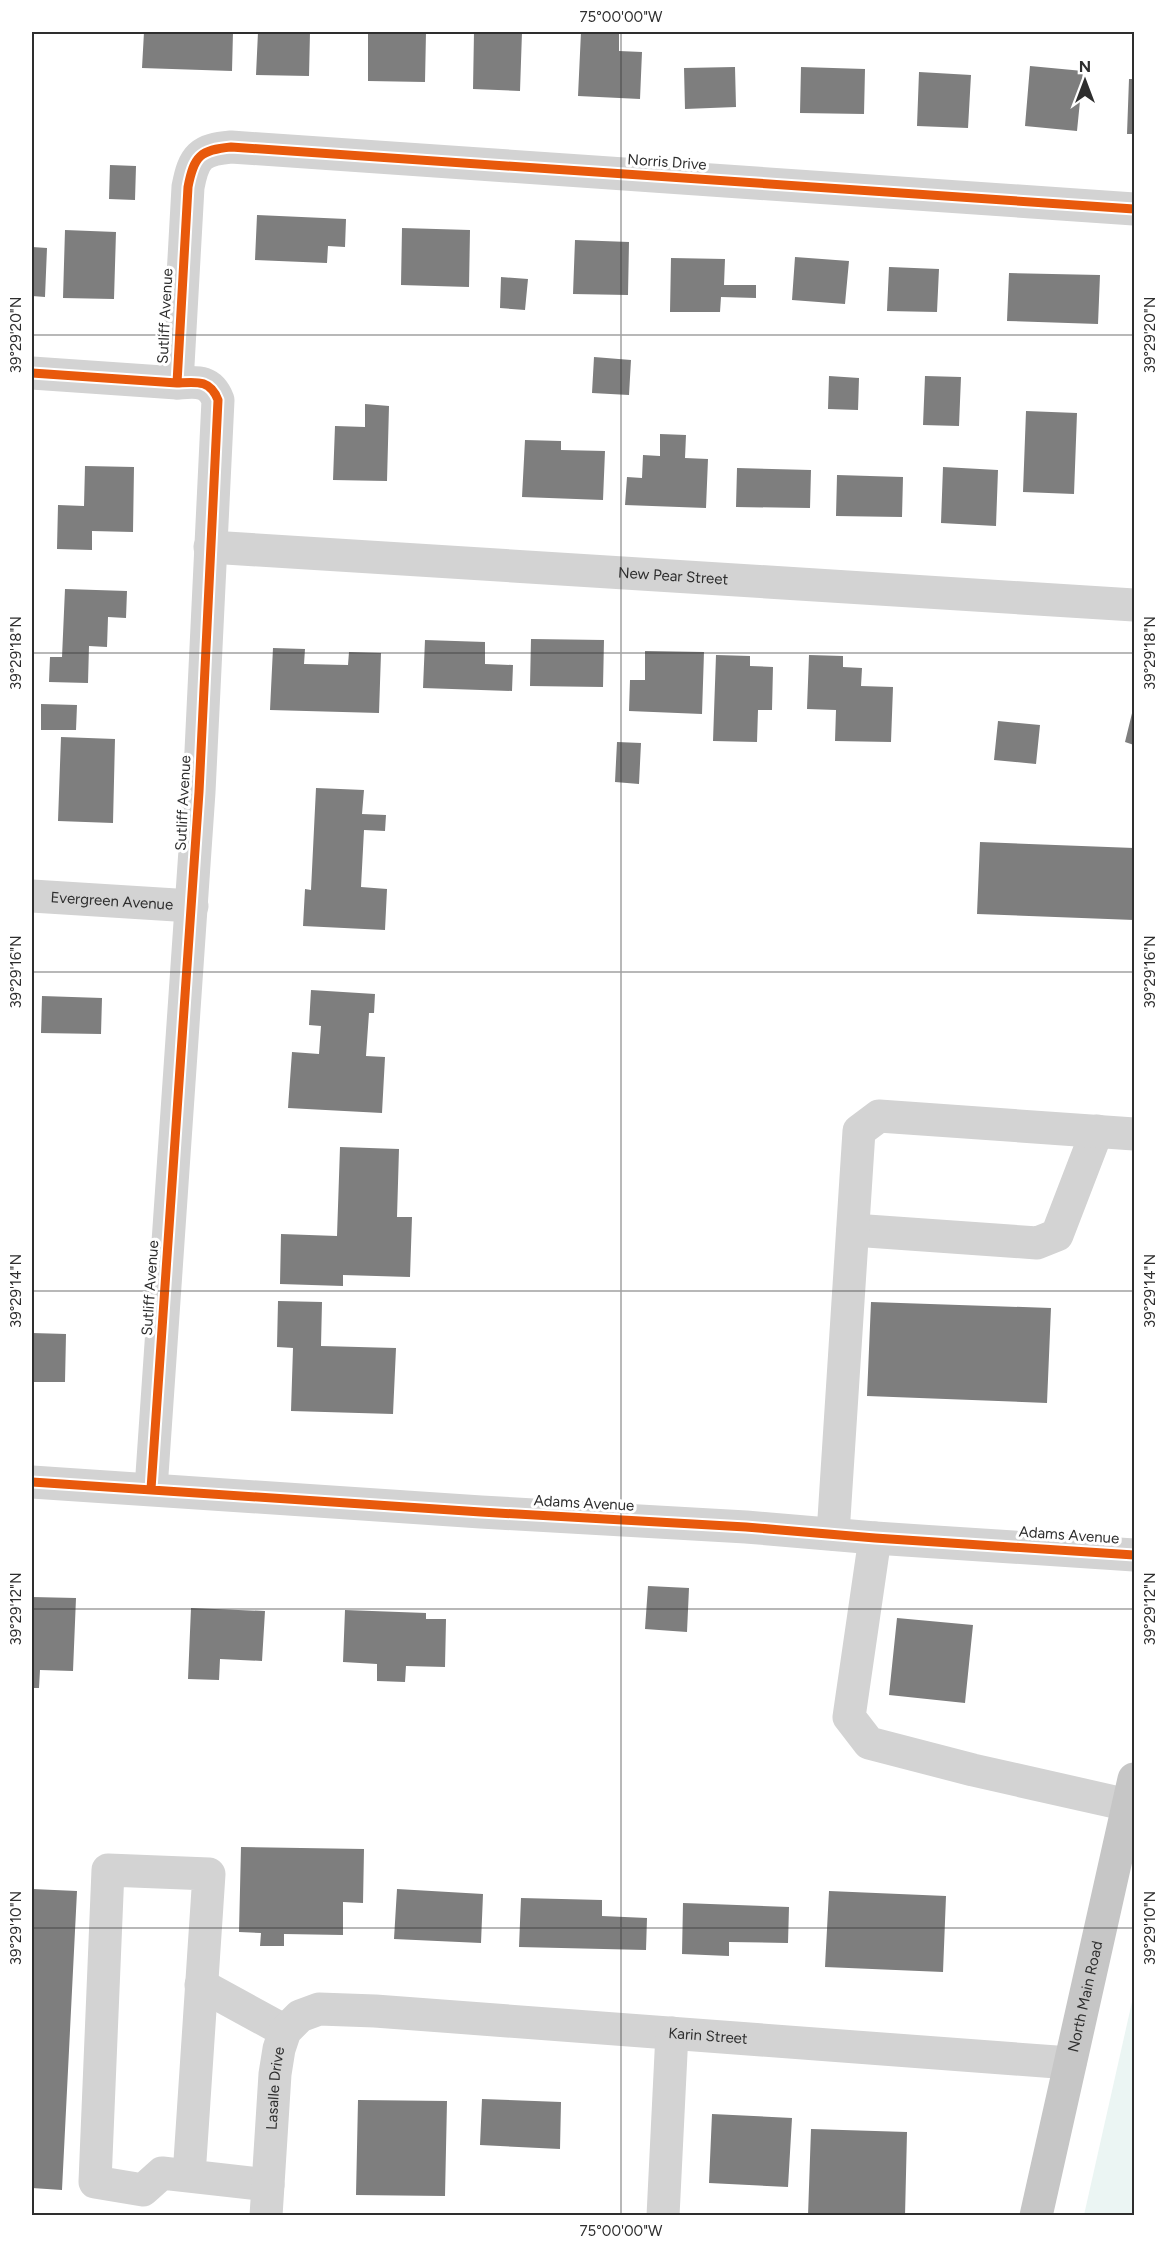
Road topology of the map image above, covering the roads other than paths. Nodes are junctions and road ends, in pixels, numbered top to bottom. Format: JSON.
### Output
{"nodes":[{"id":1,"x":199,"y":155,"type":"joint"},
{"id":2,"x":1134,"y":209,"type":"edge"},
{"id":3,"x":32,"y":373,"type":"edge"},
{"id":4,"x":177,"y":383,"type":"junction"},
{"id":5,"x":210,"y":547,"type":"junction"},
{"id":6,"x":1134,"y":605,"type":"edge"},
{"id":7,"x":32,"y":896,"type":"edge"},
{"id":8,"x":192,"y":906,"type":"junction"},
{"id":9,"x":1098,"y":1131,"type":"junction"},
{"id":10,"x":1134,"y":1134,"type":"edge"},
{"id":11,"x":853,"y":1230,"type":"junction"},
{"id":12,"x":32,"y":1482,"type":"edge"},
{"id":13,"x":151,"y":1489,"type":"junction"},
{"id":14,"x":833,"y":1534,"type":"junction"},
{"id":15,"x":875,"y":1538,"type":"junction"},
{"id":16,"x":1134,"y":1555,"type":"edge"},
{"id":17,"x":1131,"y":1792,"type":"edge"},
{"id":18,"x":201,"y":1985,"type":"junction"},
{"id":19,"x":345,"y":2010,"type":"joint"},
{"id":20,"x":285,"y":2031,"type":"junction"},
{"id":21,"x":672,"y":2033,"type":"junction"},
{"id":22,"x":1070,"y":2063,"type":"junction"},
{"id":23,"x":189,"y":2176,"type":"junction"},
{"id":24,"x":267,"y":2200,"type":"edge"},
{"id":25,"x":663,"y":2216,"type":"edge"},
{"id":26,"x":1036,"y":2216,"type":"edge"}],
"edges":[{"from":1,"to":2,"type":"street","name":"Norris Drive"},
{"from":1,"to":4,"type":"street","name":"Sutliff Avenue"},
{"from":3,"to":4,"type":"street"},
{"from":4,"to":5,"type":"street","name":"Sutliff Avenue"},
{"from":5,"to":6,"type":"street","name":"New Pear Street"},
{"from":5,"to":8,"type":"street","name":"Sutliff Avenue"},
{"from":7,"to":8,"type":"street","name":"Evergreen Avenue"},
{"from":8,"to":13,"type":"street","name":"Sutliff Avenue"},
{"from":9,"to":10,"type":"street"},
{"from":9,"to":11,"type":"street"},
{"from":9,"to":11,"type":"street"},
{"from":11,"to":14,"type":"street"},
{"from":12,"to":13,"type":"street","name":"Adams Avenue"},
{"from":13,"to":14,"type":"street","name":"Adams Avenue"},
{"from":14,"to":15,"type":"street","name":"Adams Avenue"},
{"from":15,"to":16,"type":"street","name":"Adams Avenue"},
{"from":15,"to":17,"type":"street"},
{"from":17,"to":22,"type":"main road","name":"North Main Road"},
{"from":18,"to":20,"type":"street"},
{"from":18,"to":23,"type":"street"},
{"from":18,"to":23,"type":"street"},
{"from":19,"to":20,"type":"street","name":"Lasalle Drive"},
{"from":19,"to":21,"type":"street","name":"Karin Street"},
{"from":20,"to":24,"type":"street","name":"Lasalle Drive"},
{"from":21,"to":22,"type":"street","name":"Karin Street"},
{"from":21,"to":25,"type":"street"},
{"from":22,"to":26,"type":"main road","name":"North Main Road"},
{"from":23,"to":24,"type":"street"}]}
